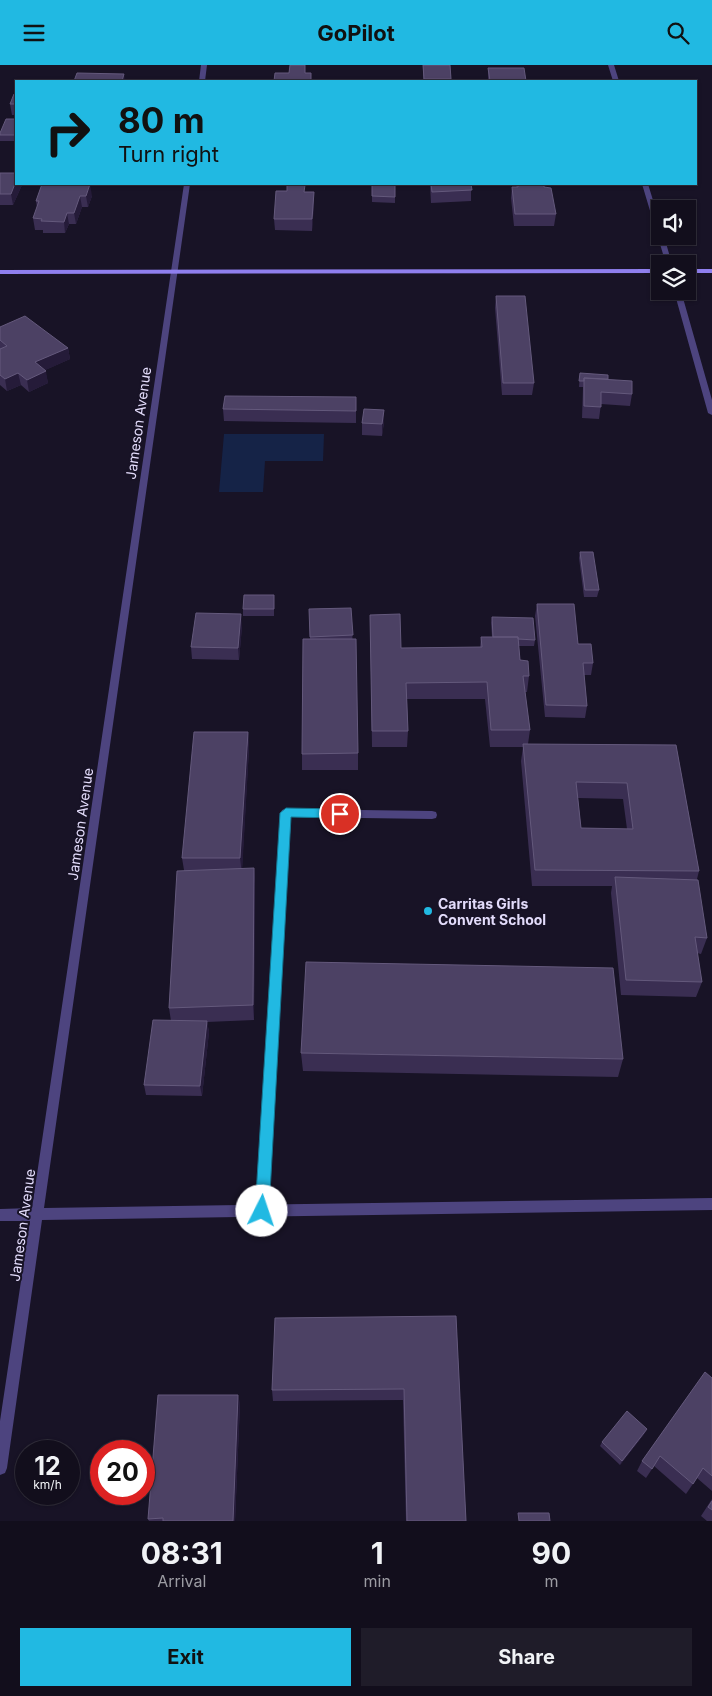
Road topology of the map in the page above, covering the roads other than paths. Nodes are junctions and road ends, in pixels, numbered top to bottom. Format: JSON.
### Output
{"nodes":[{"id":1,"x":204,"y":65,"type":"edge"},
{"id":2,"x":611,"y":65,"type":"edge"},
{"id":3,"x":202,"y":80,"type":"edge"},
{"id":4,"x":616,"y":80,"type":"edge"},
{"id":5,"x":187,"y":185,"type":"edge"},
{"id":6,"x":645,"y":185,"type":"edge"},
{"id":7,"x":651,"y":204,"type":"edge"},
{"id":8,"x":174,"y":271,"type":"junction"},
{"id":9,"x":651,"y":271,"type":"edge"},
{"id":10,"x":696,"y":271,"type":"edge"},
{"id":11,"x":712,"y":271,"type":"edge"},
{"id":12,"x":0,"y":272,"type":"edge"},
{"id":13,"x":680,"y":300,"type":"edge"},
{"id":14,"x":712,"y":413,"type":"edge"},
{"id":15,"x":432,"y":815,"type":"dead end"},
{"id":16,"x":712,"y":1205,"type":"edge"},
{"id":17,"x":262,"y":1211,"type":"junction"},
{"id":18,"x":0,"y":1215,"type":"edge"},
{"id":19,"x":38,"y":1215,"type":"junction"},
{"id":20,"x":0,"y":1468,"type":"edge"}],
"edges":[{"from":1,"to":3,"type":"street"},
{"from":2,"to":4,"type":"street"},
{"from":5,"to":8,"type":"street","name":"Jameson Avenue"},
{"from":6,"to":7,"type":"street"},
{"from":8,"to":9,"type":"main road"},
{"from":8,"to":12,"type":"main road"},
{"from":8,"to":19,"type":"street","name":"Jameson Avenue"},
{"from":10,"to":11,"type":"main road"},
{"from":13,"to":14,"type":"street"},
{"from":15,"to":17,"type":"street"},
{"from":16,"to":17,"type":"street"},
{"from":17,"to":19,"type":"street"},
{"from":18,"to":19,"type":"street"},
{"from":19,"to":20,"type":"street","name":"Jameson Avenue"}]}
